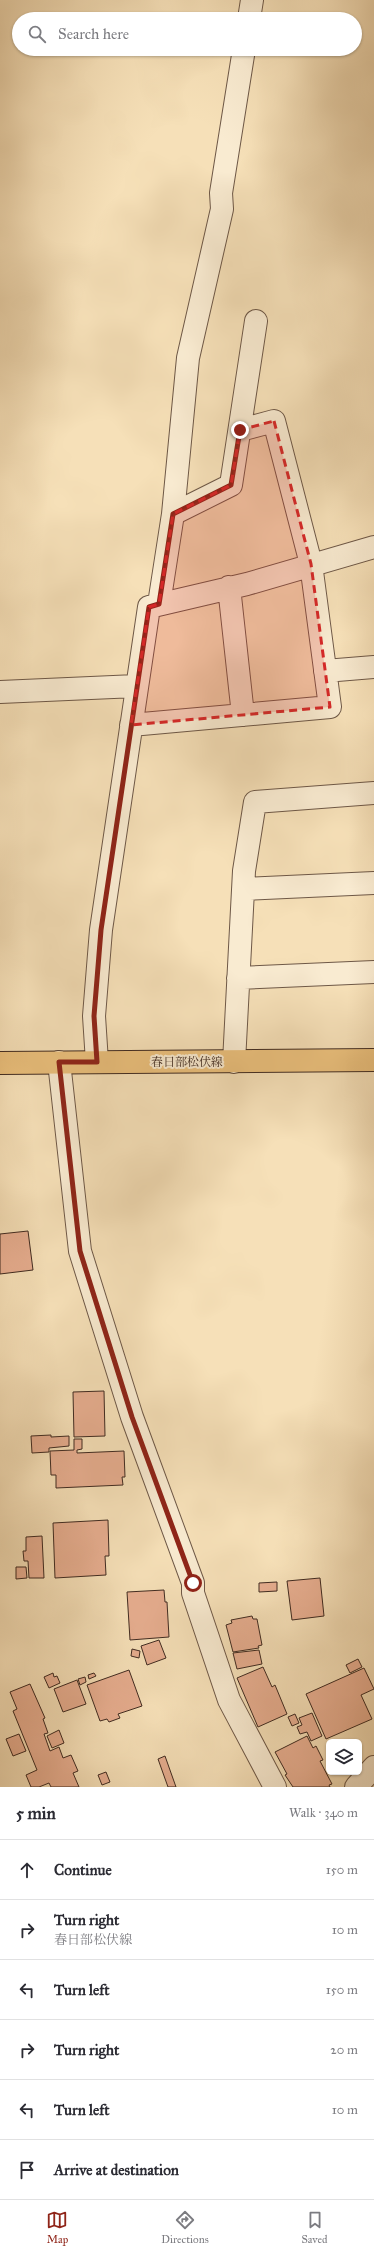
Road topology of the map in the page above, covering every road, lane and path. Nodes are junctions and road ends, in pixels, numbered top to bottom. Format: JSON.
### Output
{"nodes":[{"id":1,"x":252,"y":0,"type":"edge"},
{"id":2,"x":250,"y":12,"type":"edge"},
{"id":3,"x":243,"y":56,"type":"edge"},
{"id":4,"x":256,"y":321,"type":"dead end"},
{"id":5,"x":240,"y":430,"type":"junction"},
{"id":6,"x":173,"y":514,"type":"junction"},
{"id":7,"x":374,"y":547,"type":"edge"},
{"id":8,"x":312,"y":564,"type":"junction"},
{"id":9,"x":229,"y":588,"type":"junction"},
{"id":10,"x":159,"y":604,"type":"junction"},
{"id":11,"x":374,"y":667,"type":"edge"},
{"id":12,"x":325,"y":671,"type":"junction"},
{"id":13,"x":136,"y":686,"type":"junction"},
{"id":14,"x":0,"y":692,"type":"edge"},
{"id":15,"x":243,"y":714,"type":"junction"},
{"id":16,"x":131,"y":725,"type":"junction"},
{"id":17,"x":374,"y":793,"type":"edge"},
{"id":18,"x":374,"y":883,"type":"edge"},
{"id":19,"x":243,"y":889,"type":"junction"},
{"id":20,"x":374,"y":972,"type":"edge"},
{"id":21,"x":238,"y":978,"type":"junction"},
{"id":22,"x":374,"y":1060,"type":"edge"},
{"id":23,"x":59,"y":1062,"type":"junction"},
{"id":24,"x":97,"y":1062,"type":"junction"},
{"id":25,"x":234,"y":1062,"type":"junction"},
{"id":26,"x":0,"y":1063,"type":"edge"},
{"id":27,"x":374,"y":1767,"type":"edge"},
{"id":28,"x":276,"y":1787,"type":"edge"},
{"id":29,"x":356,"y":1787,"type":"edge"}],
"edges":[{"from":1,"to":2,"type":"street"},
{"from":3,"to":6,"type":"street"},
{"from":4,"to":5,"type":"street"},
{"from":5,"to":6,"type":"street"},
{"from":5,"to":8,"type":"street"},
{"from":6,"to":10,"type":"street"},
{"from":7,"to":8,"type":"street"},
{"from":8,"to":9,"type":"street"},
{"from":8,"to":12,"type":"street"},
{"from":9,"to":10,"type":"street"},
{"from":9,"to":15,"type":"street"},
{"from":10,"to":13,"type":"street"},
{"from":11,"to":12,"type":"street"},
{"from":12,"to":15,"type":"street"},
{"from":13,"to":14,"type":"street"},
{"from":13,"to":16,"type":"street"},
{"from":15,"to":16,"type":"street"},
{"from":16,"to":24,"type":"street"},
{"from":17,"to":19,"type":"street"},
{"from":18,"to":19,"type":"street"},
{"from":19,"to":21,"type":"street"},
{"from":20,"to":21,"type":"street"},
{"from":21,"to":25,"type":"street"},
{"from":22,"to":25,"type":"main road","name":"春日部松伏線"},
{"from":23,"to":24,"type":"main road","name":"春日部松伏線"},
{"from":23,"to":26,"type":"main road","name":"春日部松伏線"},
{"from":23,"to":28,"type":"street"},
{"from":24,"to":25,"type":"main road","name":"春日部松伏線"},
{"from":27,"to":29,"type":"street"}]}
